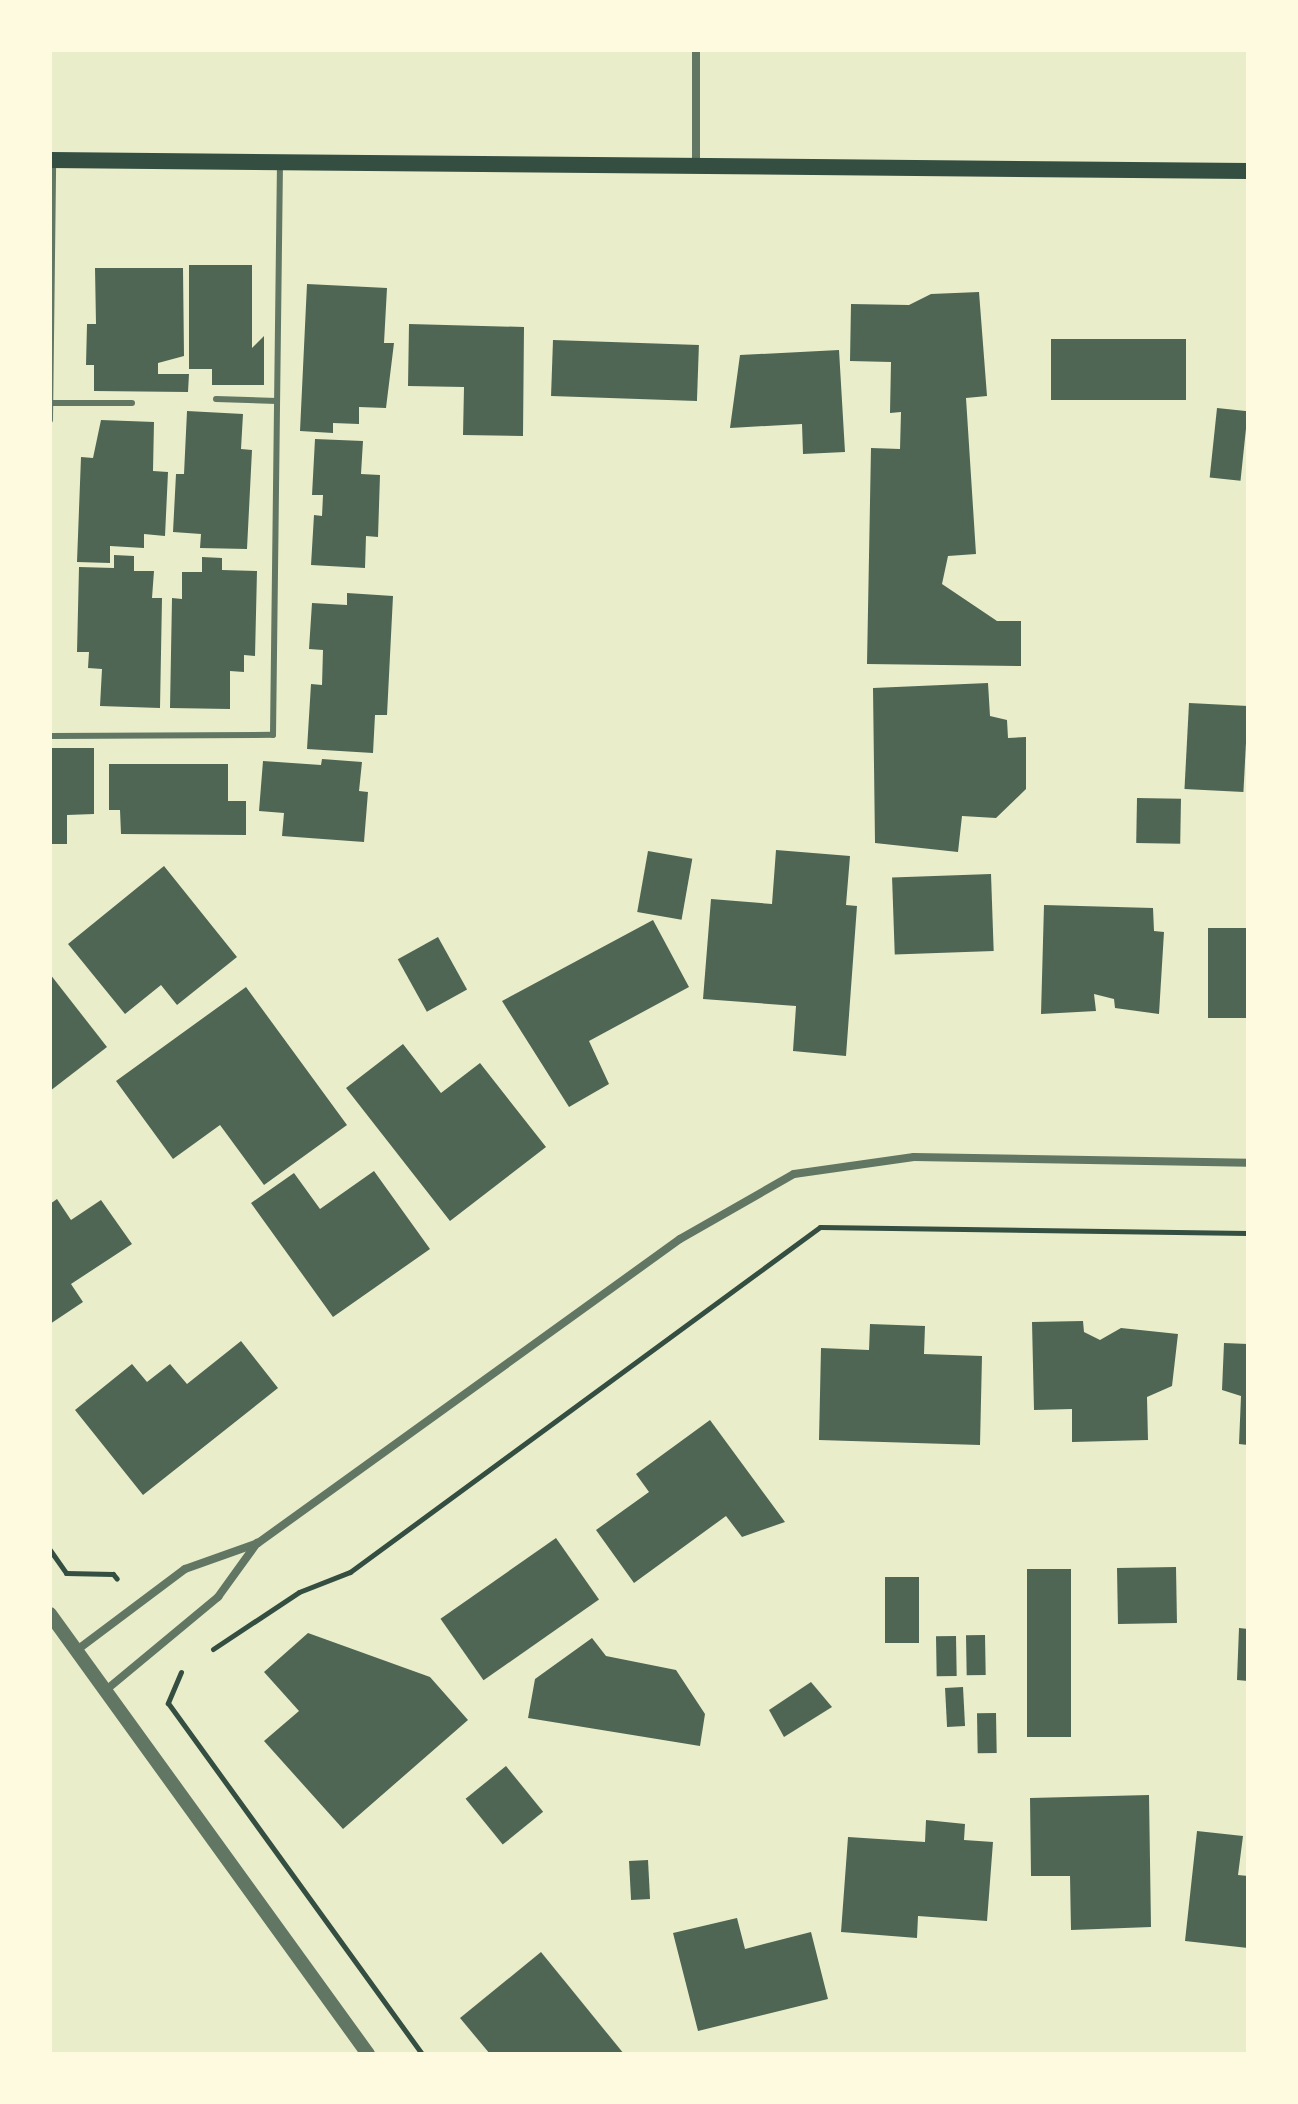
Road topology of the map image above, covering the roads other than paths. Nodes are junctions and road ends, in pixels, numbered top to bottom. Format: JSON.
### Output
{"nodes":[{"id":1,"x":696,"y":50,"type":"edge"},
{"id":2,"x":52,"y":160,"type":"edge"},
{"id":3,"x":280,"y":162,"type":"junction"},
{"id":4,"x":696,"y":163,"type":"junction"},
{"id":5,"x":1248,"y":171,"type":"edge"},
{"id":6,"x":216,"y":399,"type":"dead end"},
{"id":7,"x":277,"y":401,"type":"junction"},
{"id":8,"x":50,"y":403,"type":"edge"},
{"id":9,"x":132,"y":403,"type":"dead end"},
{"id":10,"x":50,"y":420,"type":"edge"},
{"id":11,"x":50,"y":736,"type":"edge"},
{"id":12,"x":1248,"y":1163,"type":"edge"},
{"id":13,"x":258,"y":1543,"type":"junction"},
{"id":14,"x":50,"y":1614,"type":"edge"},
{"id":15,"x":77,"y":1650,"type":"junction"},
{"id":16,"x":106,"y":1690,"type":"junction"},
{"id":17,"x":368,"y":2054,"type":"edge"}],
"edges":[{"from":1,"to":4,"type":"street"},
{"from":2,"to":3,"type":"main road"},
{"from":2,"to":8,"type":"lane"},
{"from":3,"to":4,"type":"main road"},
{"from":3,"to":7,"type":"lane"},
{"from":4,"to":5,"type":"main road"},
{"from":6,"to":7,"type":"lane"},
{"from":7,"to":11,"type":"lane"},
{"from":8,"to":9,"type":"lane"},
{"from":8,"to":10,"type":"lane"},
{"from":12,"to":13,"type":"street"},
{"from":13,"to":15,"type":"street"},
{"from":13,"to":16,"type":"street"},
{"from":14,"to":15,"type":"street"},
{"from":15,"to":16,"type":"street"},
{"from":16,"to":17,"type":"street"}]}
